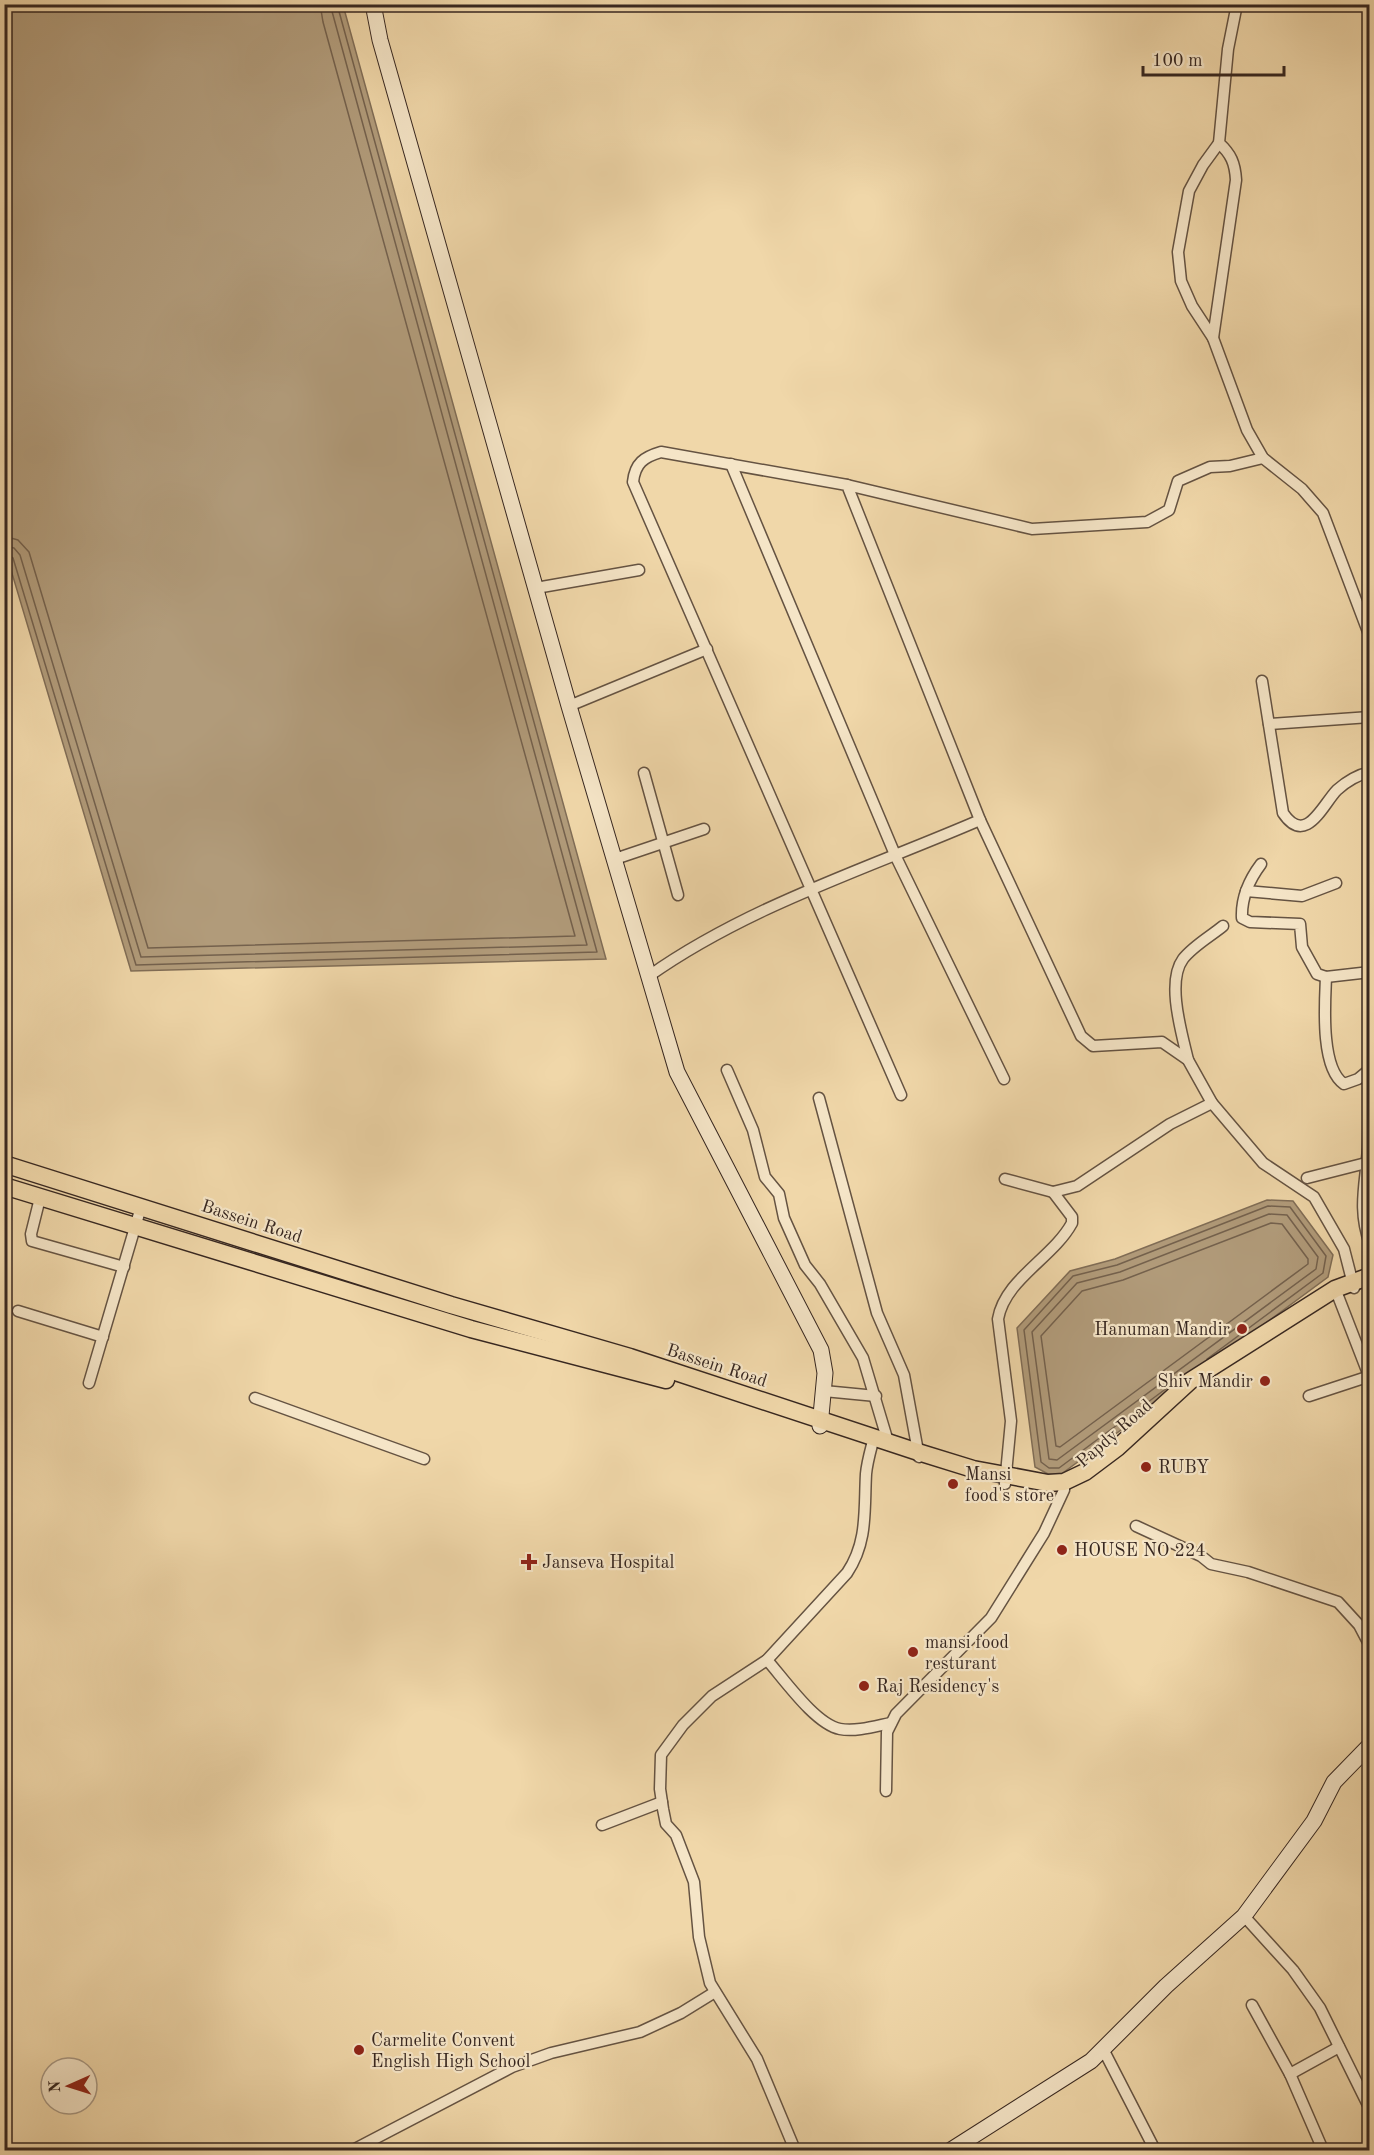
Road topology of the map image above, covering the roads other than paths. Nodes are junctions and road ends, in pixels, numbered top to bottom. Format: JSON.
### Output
{"nodes":[{"id":1,"x":373,"y":4,"type":"edge"},
{"id":2,"x":1237,"y":4,"type":"edge"},
{"id":3,"x":1219,"y":143,"type":"junction"},
{"id":4,"x":1213,"y":338,"type":"junction"},
{"id":5,"x":1263,"y":458,"type":"junction"},
{"id":6,"x":731,"y":464,"type":"junction"},
{"id":7,"x":847,"y":484,"type":"junction"},
{"id":8,"x":639,"y":570,"type":"dead end"},
{"id":9,"x":536,"y":588,"type":"junction"},
{"id":10,"x":1370,"y":637,"type":"edge"},
{"id":11,"x":707,"y":649,"type":"junction"},
{"id":12,"x":1262,"y":681,"type":"dead end"},
{"id":13,"x":569,"y":706,"type":"junction"},
{"id":14,"x":1370,"y":717,"type":"edge"},
{"id":15,"x":1269,"y":724,"type":"junction"},
{"id":16,"x":1370,"y":772,"type":"edge"},
{"id":17,"x":644,"y":773,"type":"dead end"},
{"id":18,"x":980,"y":820,"type":"junction"},
{"id":19,"x":704,"y":829,"type":"dead end"},
{"id":20,"x":664,"y":843,"type":"junction"},
{"id":21,"x":896,"y":857,"type":"junction"},
{"id":22,"x":615,"y":859,"type":"junction"},
{"id":23,"x":1261,"y":864,"type":"dead end"},
{"id":24,"x":1336,"y":883,"type":"dead end"},
{"id":25,"x":813,"y":890,"type":"junction"},
{"id":26,"x":1246,"y":891,"type":"junction"},
{"id":27,"x":678,"y":895,"type":"dead end"},
{"id":28,"x":1223,"y":926,"type":"dead end"},
{"id":29,"x":1370,"y":972,"type":"edge"},
{"id":30,"x":649,"y":976,"type":"junction"},
{"id":31,"x":1326,"y":977,"type":"junction"},
{"id":32,"x":1188,"y":1060,"type":"junction"},
{"id":33,"x":1369,"y":1069,"type":"edge"},
{"id":34,"x":727,"y":1071,"type":"dead end"},
{"id":35,"x":1004,"y":1079,"type":"dead end"},
{"id":36,"x":901,"y":1095,"type":"dead end"},
{"id":37,"x":819,"y":1098,"type":"dead end"},
{"id":38,"x":1212,"y":1103,"type":"junction"},
{"id":39,"x":1366,"y":1163,"type":"junction"},
{"id":40,"x":4,"y":1164,"type":"edge"},
{"id":41,"x":1307,"y":1178,"type":"dead end"},
{"id":42,"x":1005,"y":1179,"type":"dead end"},
{"id":43,"x":4,"y":1186,"type":"edge"},
{"id":44,"x":1053,"y":1192,"type":"junction"},
{"id":45,"x":40,"y":1198,"type":"junction"},
{"id":46,"x":141,"y":1207,"type":"junction"},
{"id":47,"x":136,"y":1227,"type":"junction"},
{"id":48,"x":1370,"y":1244,"type":"edge"},
{"id":49,"x":326,"y":1265,"type":"junction"},
{"id":50,"x":124,"y":1267,"type":"junction"},
{"id":51,"x":1370,"y":1276,"type":"edge"},
{"id":52,"x":321,"y":1283,"type":"junction"},
{"id":53,"x":1353,"y":1287,"type":"edge"},
{"id":54,"x":18,"y":1311,"type":"dead end"},
{"id":55,"x":103,"y":1337,"type":"junction"},
{"id":56,"x":1369,"y":1376,"type":"edge"},
{"id":57,"x":89,"y":1383,"type":"dead end"},
{"id":58,"x":824,"y":1391,"type":"junction"},
{"id":59,"x":876,"y":1396,"type":"junction"},
{"id":60,"x":1309,"y":1396,"type":"dead end"},
{"id":61,"x":255,"y":1398,"type":"dead end"},
{"id":62,"x":820,"y":1422,"type":"junction"},
{"id":63,"x":882,"y":1444,"type":"junction"},
{"id":64,"x":919,"y":1456,"type":"junction"},
{"id":65,"x":424,"y":1459,"type":"dead end"},
{"id":66,"x":1006,"y":1481,"type":"junction"},
{"id":67,"x":1064,"y":1486,"type":"junction"},
{"id":68,"x":1136,"y":1526,"type":"dead end"},
{"id":69,"x":1370,"y":1646,"type":"edge"},
{"id":70,"x":766,"y":1660,"type":"junction"},
{"id":71,"x":891,"y":1723,"type":"junction"},
{"id":72,"x":1370,"y":1745,"type":"edge"},
{"id":73,"x":886,"y":1791,"type":"dead end"},
{"id":74,"x":662,"y":1802,"type":"junction"},
{"id":75,"x":602,"y":1825,"type":"dead end"},
{"id":76,"x":1244,"y":1916,"type":"junction"},
{"id":77,"x":715,"y":1992,"type":"junction"},
{"id":78,"x":1252,"y":2005,"type":"dead end"},
{"id":79,"x":1339,"y":2047,"type":"junction"},
{"id":80,"x":1103,"y":2049,"type":"junction"},
{"id":81,"x":1290,"y":2074,"type":"junction"},
{"id":82,"x":1370,"y":2109,"type":"edge"},
{"id":83,"x":958,"y":2149,"type":"edge"},
{"id":84,"x":353,"y":2151,"type":"edge"},
{"id":85,"x":795,"y":2151,"type":"edge"},
{"id":86,"x":1155,"y":2151,"type":"edge"},
{"id":87,"x":1323,"y":2151,"type":"edge"}],
"edges":[{"from":1,"to":9,"type":"street"},
{"from":2,"to":3,"type":"street"},
{"from":3,"to":4,"type":"street"},
{"from":3,"to":4,"type":"street"},
{"from":4,"to":5,"type":"street"},
{"from":5,"to":7,"type":"street"},
{"from":5,"to":10,"type":"street"},
{"from":6,"to":7,"type":"street"},
{"from":6,"to":11,"type":"street"},
{"from":6,"to":21,"type":"street"},
{"from":7,"to":18,"type":"street"},
{"from":8,"to":9,"type":"street"},
{"from":9,"to":13,"type":"street"},
{"from":11,"to":13,"type":"street"},
{"from":11,"to":25,"type":"street"},
{"from":12,"to":15,"type":"street"},
{"from":13,"to":22,"type":"street"},
{"from":14,"to":15,"type":"street"},
{"from":15,"to":16,"type":"street"},
{"from":17,"to":20,"type":"street"},
{"from":18,"to":21,"type":"street"},
{"from":18,"to":32,"type":"street"},
{"from":19,"to":20,"type":"street"},
{"from":20,"to":22,"type":"street"},
{"from":20,"to":27,"type":"street"},
{"from":21,"to":25,"type":"street"},
{"from":21,"to":35,"type":"street"},
{"from":22,"to":30,"type":"street"},
{"from":23,"to":26,"type":"street"},
{"from":24,"to":26,"type":"street"},
{"from":25,"to":30,"type":"street"},
{"from":25,"to":36,"type":"street"},
{"from":26,"to":31,"type":"street"},
{"from":28,"to":32,"type":"street"},
{"from":29,"to":31,"type":"street"},
{"from":30,"to":58,"type":"street"},
{"from":31,"to":33,"type":"street"},
{"from":32,"to":38,"type":"street"},
{"from":33,"to":39,"type":"street"},
{"from":34,"to":59,"type":"street"},
{"from":37,"to":64,"type":"street"},
{"from":38,"to":44,"type":"street"},
{"from":38,"to":53,"type":"street"},
{"from":39,"to":41,"type":"street"},
{"from":39,"to":48,"type":"street"},
{"from":40,"to":46,"type":"main road","name":"Bassein Road"},
{"from":42,"to":44,"type":"street"},
{"from":43,"to":45,"type":"main road","name":"Bassein Road"},
{"from":44,"to":66,"type":"street"},
{"from":45,"to":47,"type":"main road","name":"Bassein Road"},
{"from":45,"to":50,"type":"street"},
{"from":46,"to":47,"type":"street"},
{"from":46,"to":49,"type":"main road","name":"Bassein Road"},
{"from":47,"to":50,"type":"street"},
{"from":47,"to":52,"type":"main road","name":"Bassein Road"},
{"from":49,"to":52,"type":"main road"},
{"from":49,"to":62,"type":"main road","name":"Bassein Road"},
{"from":50,"to":55,"type":"street"},
{"from":51,"to":53,"type":"main road"},
{"from":52,"to":62,"type":"main road","name":"Bassein Road"},
{"from":53,"to":56,"type":"street"},
{"from":53,"to":67,"type":"main road","name":"Papdy Road"},
{"from":54,"to":55,"type":"street"},
{"from":55,"to":57,"type":"street"},
{"from":56,"to":60,"type":"street"},
{"from":58,"to":59,"type":"street"},
{"from":58,"to":62,"type":"street"},
{"from":59,"to":63,"type":"street"},
{"from":61,"to":65,"type":"street"},
{"from":62,"to":63,"type":"main road","name":"Bassein Road"},
{"from":63,"to":64,"type":"main road","name":"Bassein Road"},
{"from":63,"to":70,"type":"street"},
{"from":64,"to":66,"type":"main road","name":"Bassein Road"},
{"from":66,"to":67,"type":"main road","name":"Bassein Road"},
{"from":67,"to":71,"type":"street"},
{"from":68,"to":69,"type":"street"},
{"from":70,"to":71,"type":"street"},
{"from":70,"to":74,"type":"street"},
{"from":71,"to":73,"type":"street"},
{"from":72,"to":76,"type":"street"},
{"from":74,"to":75,"type":"street"},
{"from":74,"to":77,"type":"street"},
{"from":76,"to":79,"type":"street"},
{"from":76,"to":80,"type":"street"},
{"from":77,"to":84,"type":"street"},
{"from":77,"to":85,"type":"street"},
{"from":78,"to":81,"type":"street"},
{"from":79,"to":81,"type":"street"},
{"from":79,"to":82,"type":"street"},
{"from":80,"to":83,"type":"street"},
{"from":80,"to":86,"type":"street"},
{"from":81,"to":87,"type":"street"}]}
